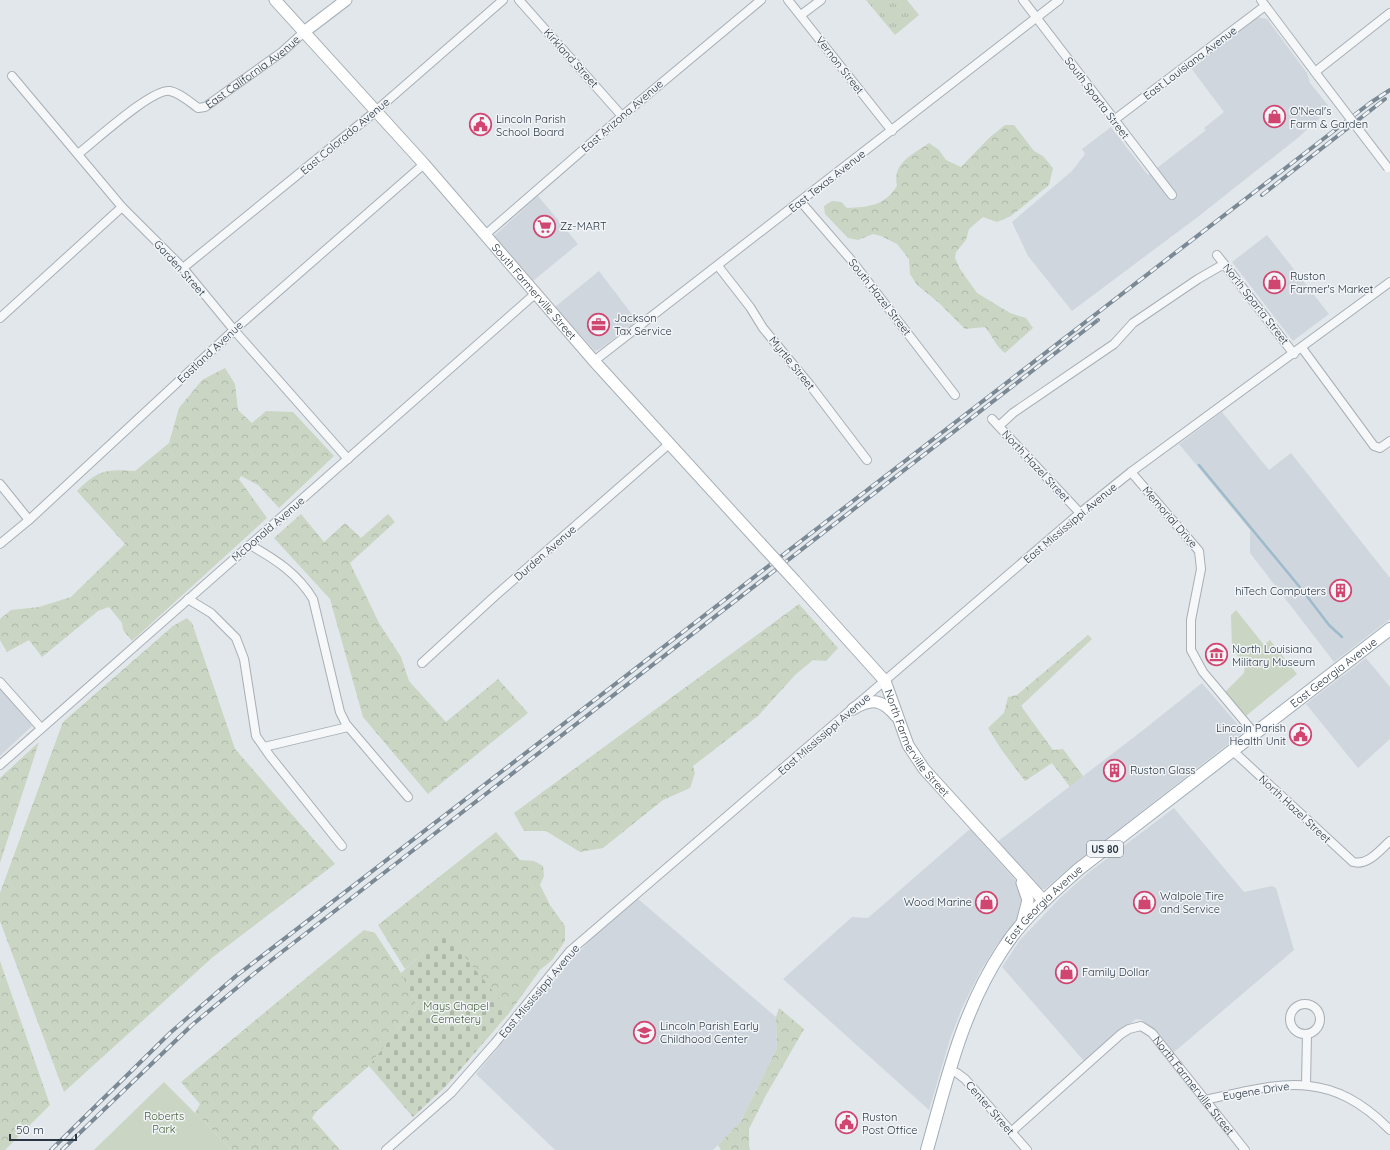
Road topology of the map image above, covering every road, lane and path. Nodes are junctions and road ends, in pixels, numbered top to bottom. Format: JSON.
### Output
{"nodes":[{"id":1,"x":275,"y":0,"type":"edge"},
{"id":2,"x":346,"y":0,"type":"edge"},
{"id":3,"x":504,"y":0,"type":"edge"},
{"id":4,"x":519,"y":0,"type":"edge"},
{"id":5,"x":761,"y":0,"type":"edge"},
{"id":6,"x":788,"y":0,"type":"edge"},
{"id":7,"x":821,"y":0,"type":"edge"},
{"id":8,"x":1023,"y":0,"type":"edge"},
{"id":9,"x":1059,"y":0,"type":"edge"},
{"id":10,"x":1263,"y":3,"type":"edge"},
{"id":11,"x":1390,"y":13,"type":"edge"},
{"id":12,"x":801,"y":15,"type":"junction"},
{"id":13,"x":1036,"y":17,"type":"junction"},
{"id":14,"x":304,"y":32,"type":"junction"},
{"id":15,"x":1316,"y":74,"type":"junction"},
{"id":16,"x":12,"y":76,"type":"dead end"},
{"id":17,"x":376,"y":110,"type":"junction"},
{"id":18,"x":622,"y":116,"type":"junction"},
{"id":19,"x":1114,"y":120,"type":"junction"},
{"id":20,"x":892,"y":131,"type":"junction"},
{"id":21,"x":78,"y":154,"type":"junction"},
{"id":22,"x":424,"y":164,"type":"junction"},
{"id":23,"x":1389,"y":169,"type":"edge"},
{"id":24,"x":1172,"y":195,"type":"dead end"},
{"id":25,"x":801,"y":202,"type":"junction"},
{"id":26,"x":122,"y":206,"type":"junction"},
{"id":27,"x":485,"y":234,"type":"junction"},
{"id":28,"x":1217,"y":255,"type":"dead end"},
{"id":29,"x":1224,"y":264,"type":"junction"},
{"id":30,"x":718,"y":266,"type":"junction"},
{"id":31,"x":183,"y":268,"type":"junction"},
{"id":32,"x":1390,"y":282,"type":"edge"},
{"id":33,"x":536,"y":293,"type":"junction"},
{"id":34,"x":0,"y":318,"type":"edge"},
{"id":35,"x":234,"y":330,"type":"junction"},
{"id":36,"x":1302,"y":348,"type":"junction"},
{"id":37,"x":1294,"y":354,"type":"junction"},
{"id":38,"x":594,"y":361,"type":"junction"},
{"id":39,"x":955,"y":395,"type":"dead end"},
{"id":40,"x":992,"y":419,"type":"dead end"},
{"id":41,"x":999,"y":426,"type":"junction"},
{"id":42,"x":1390,"y":441,"type":"edge"},
{"id":43,"x":669,"y":444,"type":"junction"},
{"id":44,"x":348,"y":459,"type":"junction"},
{"id":45,"x":867,"y":460,"type":"dead end"},
{"id":46,"x":1131,"y":472,"type":"junction"},
{"id":47,"x":0,"y":484,"type":"edge"},
{"id":48,"x":1080,"y":513,"type":"junction"},
{"id":49,"x":29,"y":520,"type":"junction"},
{"id":50,"x":0,"y":544,"type":"edge"},
{"id":51,"x":250,"y":545,"type":"junction"},
{"id":52,"x":795,"y":581,"type":"joint"},
{"id":53,"x":188,"y":599,"type":"junction"},
{"id":54,"x":1390,"y":629,"type":"edge"},
{"id":55,"x":422,"y":663,"type":"dead end"},
{"id":56,"x":885,"y":681,"type":"junction"},
{"id":57,"x":0,"y":682,"type":"edge"},
{"id":58,"x":854,"y":708,"type":"junction"},
{"id":59,"x":898,"y":719,"type":"junction"},
{"id":60,"x":348,"y":727,"type":"junction"},
{"id":61,"x":41,"y":728,"type":"junction"},
{"id":62,"x":1255,"y":734,"type":"junction"},
{"id":63,"x":264,"y":747,"type":"junction"},
{"id":64,"x":1233,"y":751,"type":"junction"},
{"id":65,"x":0,"y":765,"type":"edge"},
{"id":66,"x":408,"y":797,"type":"dead end"},
{"id":67,"x":1390,"y":842,"type":"edge"},
{"id":68,"x":342,"y":846,"type":"dead end"},
{"id":69,"x":1008,"y":862,"type":"junction"},
{"id":70,"x":1044,"y":901,"type":"junction"},
{"id":71,"x":1017,"y":932,"type":"junction"},
{"id":72,"x":1306,"y":1034,"type":"dead end"},
{"id":73,"x":949,"y":1070,"type":"junction"},
{"id":74,"x":1306,"y":1085,"type":"junction"},
{"id":75,"x":1205,"y":1100,"type":"junction"},
{"id":76,"x":1390,"y":1130,"type":"edge"},
{"id":77,"x":1010,"y":1132,"type":"junction"},
{"id":78,"x":386,"y":1150,"type":"edge"},
{"id":79,"x":926,"y":1150,"type":"edge"},
{"id":80,"x":1026,"y":1150,"type":"edge"},
{"id":81,"x":1245,"y":1150,"type":"edge"}],
"edges":[{"from":1,"to":14,"type":"street","name":"South Farmerville Street"},
{"from":2,"to":14,"type":"street","name":"East California Avenue"},
{"from":3,"to":17,"type":"street","name":"East Colorado Avenue"},
{"from":4,"to":18,"type":"street","name":"Kirkland Street"},
{"from":5,"to":18,"type":"street","name":"East Arizona Avenue"},
{"from":6,"to":12,"type":"street","name":"Vernon Street"},
{"from":7,"to":12,"type":"street"},
{"from":8,"to":13,"type":"street","name":"South Sparta Street"},
{"from":9,"to":13,"type":"street","name":"East Texas Avenue"},
{"from":10,"to":15,"type":"street"},
{"from":10,"to":19,"type":"street","name":"East Louisiana Avenue"},
{"from":11,"to":15,"type":"street"},
{"from":12,"to":20,"type":"street","name":"Vernon Street"},
{"from":13,"to":19,"type":"street","name":"South Sparta Street"},
{"from":13,"to":20,"type":"street","name":"East Texas Avenue"},
{"from":14,"to":17,"type":"street","name":"South Farmerville Street"},
{"from":14,"to":21,"type":"street","name":"East California Avenue"},
{"from":15,"to":23,"type":"street","bridge":true},
{"from":16,"to":21,"type":"street","name":"Garden Street"},
{"from":17,"to":22,"type":"street","name":"South Farmerville Street"},
{"from":17,"to":31,"type":"street","name":"East Colorado Avenue"},
{"from":18,"to":27,"type":"street","name":"East Arizona Avenue"},
{"from":19,"to":24,"type":"street","name":"South Sparta Street"},
{"from":20,"to":25,"type":"street","name":"East Texas Avenue"},
{"from":21,"to":26,"type":"street","name":"Garden Street"},
{"from":22,"to":27,"type":"street","name":"South Farmerville Street"},
{"from":22,"to":35,"type":"street","name":"Eastland Avenue"},
{"from":25,"to":30,"type":"street","name":"East Texas Avenue"},
{"from":25,"to":39,"type":"street","name":"South Hazel Street"},
{"from":26,"to":31,"type":"street","name":"Garden Street"},
{"from":26,"to":34,"type":"street"},
{"from":27,"to":33,"type":"street","name":"South Farmerville Street"},
{"from":28,"to":29,"type":"street","name":"North Sparta Street"},
{"from":29,"to":37,"type":"street","name":"North Sparta Street"},
{"from":29,"to":41,"type":"street"},
{"from":30,"to":38,"type":"street","name":"East Texas Avenue"},
{"from":30,"to":45,"type":"street","name":"Myrtle Street"},
{"from":31,"to":35,"type":"street","name":"Garden Street"},
{"from":32,"to":36,"type":"street","name":"East Mississippi Avenue"},
{"from":33,"to":38,"type":"street","name":"South Farmerville Street"},
{"from":33,"to":44,"type":"street","name":"McDonald Avenue"},
{"from":35,"to":44,"type":"street","name":"Garden Street"},
{"from":35,"to":49,"type":"street","name":"Eastland Avenue"},
{"from":36,"to":37,"type":"street","name":"East Mississippi Avenue"},
{"from":36,"to":42,"type":"street","name":"North Sparta Street"},
{"from":37,"to":46,"type":"street","name":"East Mississippi Avenue"},
{"from":38,"to":43,"type":"street","name":"South Farmerville Street"},
{"from":40,"to":41,"type":"street","name":"North Hazel Street"},
{"from":41,"to":48,"type":"street","name":"North Hazel Street"},
{"from":43,"to":52,"type":"street","name":"South Farmerville Street","bridge":true},
{"from":43,"to":55,"type":"street","name":"Durden Avenue"},
{"from":44,"to":51,"type":"street","name":"McDonald Avenue"},
{"from":46,"to":48,"type":"street","name":"East Mississippi Avenue"},
{"from":46,"to":62,"type":"street","name":"Memorial Drive"},
{"from":47,"to":49,"type":"street"},
{"from":48,"to":56,"type":"street","name":"East Mississippi Avenue"},
{"from":49,"to":50,"type":"street","name":"Eastland Avenue"},
{"from":51,"to":53,"type":"street","name":"McDonald Avenue"},
{"from":51,"to":60,"type":"street"},
{"from":52,"to":56,"type":"street","name":"North Farmerville Street"},
{"from":53,"to":61,"type":"street","name":"McDonald Avenue"},
{"from":53,"to":63,"type":"street"},
{"from":54,"to":62,"type":"main road","name":"East Georgia Avenue","number":"US 80"},
{"from":56,"to":58,"type":"street","name":"East Mississippi Avenue"},
{"from":56,"to":59,"type":"street","name":"North Farmerville Street"},
{"from":57,"to":61,"type":"street"},
{"from":58,"to":59,"type":"street"},
{"from":58,"to":78,"type":"street","name":"East Mississippi Avenue"},
{"from":59,"to":69,"type":"street","name":"North Farmerville Street"},
{"from":60,"to":63,"type":"street"},
{"from":60,"to":66,"type":"street"},
{"from":61,"to":65,"type":"street","name":"McDonald Avenue"},
{"from":62,"to":64,"type":"main road","name":"East Georgia Avenue","number":"US 80"},
{"from":63,"to":68,"type":"street"},
{"from":64,"to":67,"type":"street","name":"North Hazel Street"},
{"from":64,"to":70,"type":"main road","name":"East Georgia Avenue","number":"US 80"},
{"from":69,"to":70,"type":"street","name":"North Farmerville Street"},
{"from":69,"to":71,"type":"street"},
{"from":70,"to":71,"type":"main road","name":"East Georgia Avenue","number":"US 80"},
{"from":71,"to":73,"type":"main road","name":"East Georgia Avenue","number":"US 80"},
{"from":72,"to":74,"type":"street"},
{"from":73,"to":77,"type":"street","name":"Center Street"},
{"from":73,"to":79,"type":"main road","name":"East Georgia Avenue","number":"US 80"},
{"from":74,"to":75,"type":"street","name":"Eugene Drive"},
{"from":74,"to":76,"type":"street","name":"Eugene Drive"},
{"from":75,"to":77,"type":"street","name":"North Farmerville Street"},
{"from":75,"to":81,"type":"street","name":"North Farmerville Street"},
{"from":77,"to":80,"type":"street","name":"Center Street"}]}
